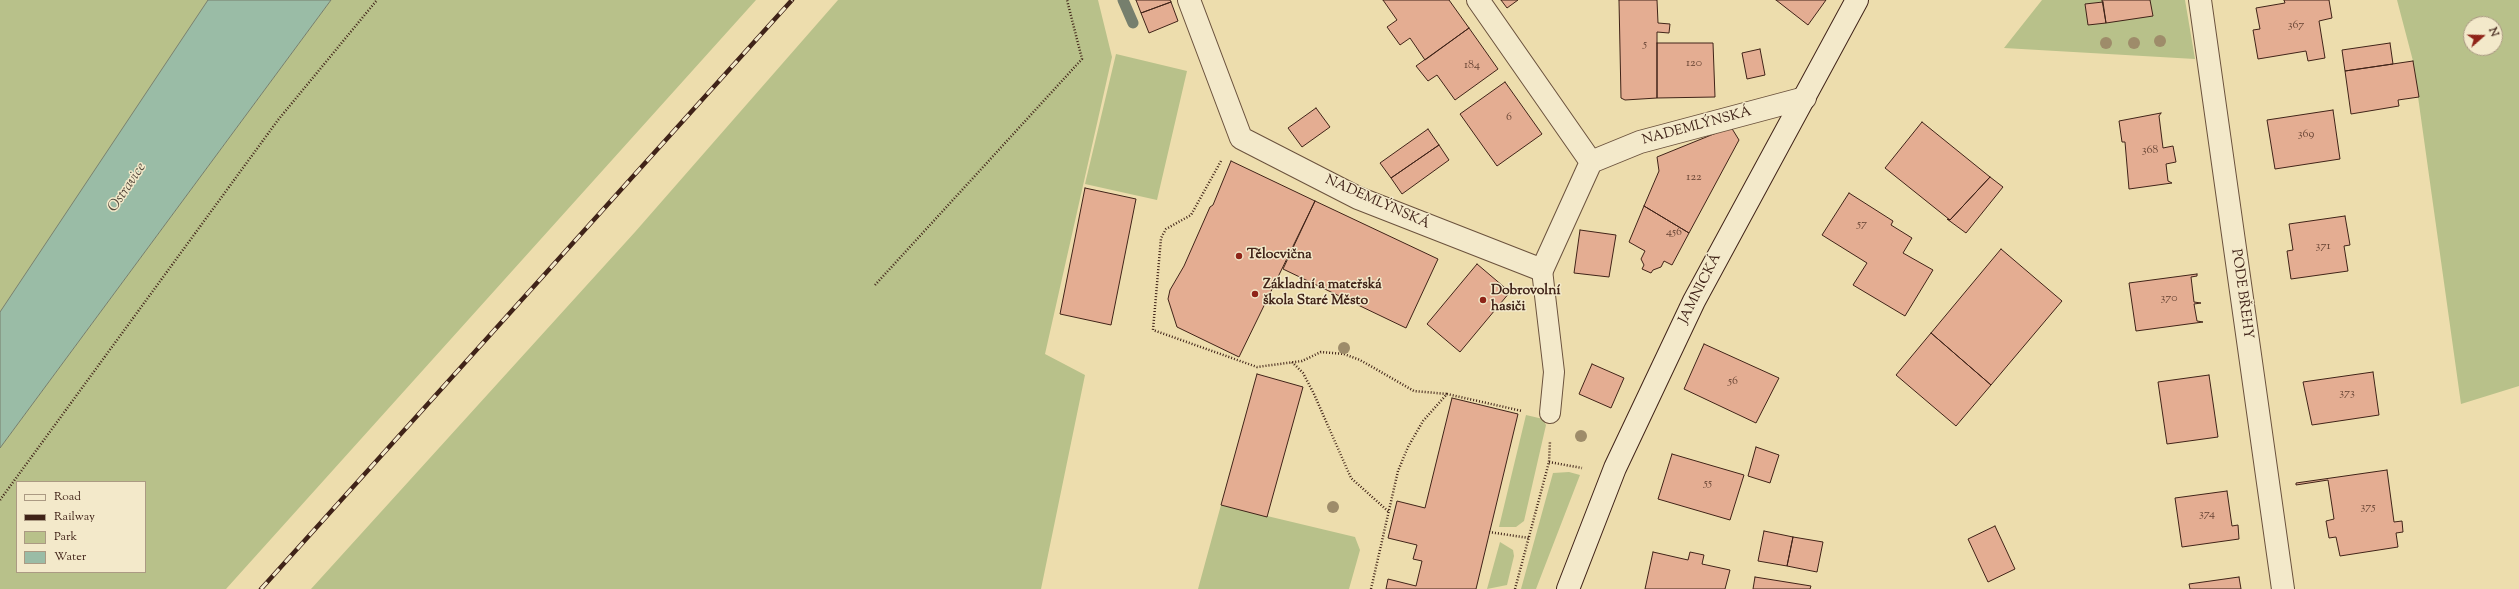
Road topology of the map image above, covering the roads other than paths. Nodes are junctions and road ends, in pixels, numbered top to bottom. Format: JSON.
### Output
{"nodes":[{"id":1,"x":1189,"y":0,"type":"edge"},
{"id":2,"x":1478,"y":0,"type":"edge"},
{"id":3,"x":1857,"y":0,"type":"edge"},
{"id":4,"x":2200,"y":0,"type":"edge"},
{"id":5,"x":1805,"y":98,"type":"junction"},
{"id":6,"x":1591,"y":162,"type":"junction"},
{"id":7,"x":1542,"y":270,"type":"junction"},
{"id":8,"x":1550,"y":415,"type":"road end"},
{"id":9,"x":1568,"y":589,"type":"edge"},
{"id":10,"x":2283,"y":589,"type":"edge"}],
"edges":[{"from":1,"to":7,"type":"street","name":"NADEMLÝNSKÁ"},
{"from":2,"to":6,"type":"street"},
{"from":3,"to":5,"type":"street","name":"JAMNICKÁ"},
{"from":4,"to":10,"type":"street","name":"PODE BŘEHY"},
{"from":5,"to":6,"type":"street","name":"NADEMLÝNSKÁ"},
{"from":5,"to":9,"type":"street","name":"JAMNICKÁ"},
{"from":6,"to":7,"type":"street"},
{"from":7,"to":8,"type":"lane"}]}
